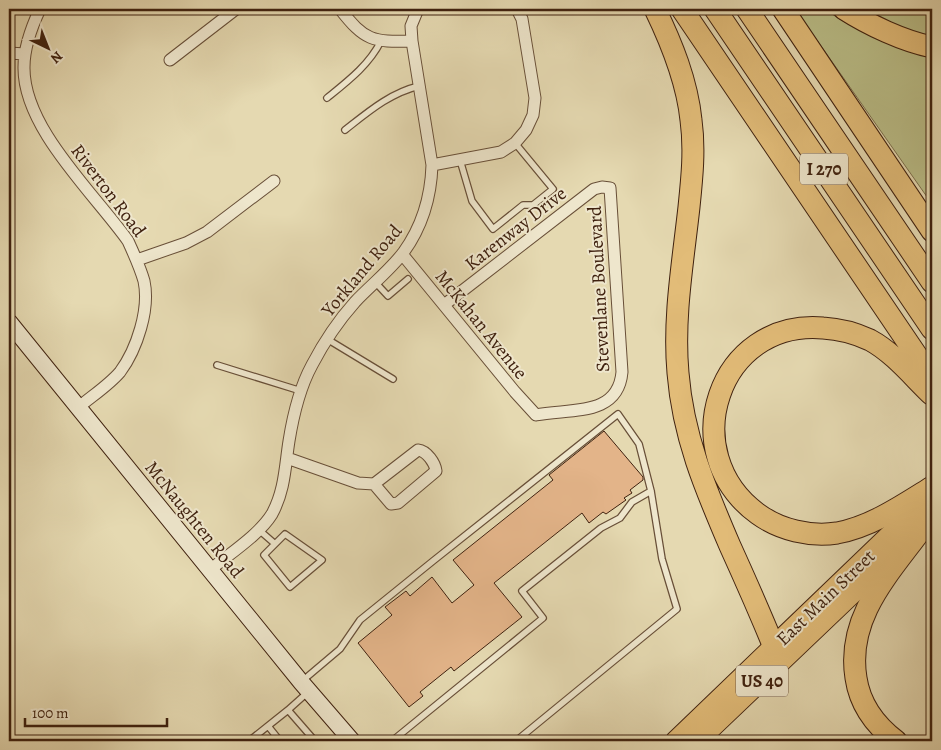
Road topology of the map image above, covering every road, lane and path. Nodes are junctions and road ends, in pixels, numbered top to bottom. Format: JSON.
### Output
{"nodes":[{"id":1,"x":40,"y":9,"type":"edge"},
{"id":2,"x":236,"y":9,"type":"edge"},
{"id":3,"x":340,"y":9,"type":"edge"},
{"id":4,"x":418,"y":9,"type":"edge"},
{"id":5,"x":518,"y":9,"type":"edge"},
{"id":6,"x":655,"y":9,"type":"edge"},
{"id":7,"x":682,"y":9,"type":"edge"},
{"id":8,"x":716,"y":9,"type":"edge"},
{"id":9,"x":747,"y":9,"type":"edge"},
{"id":10,"x":782,"y":9,"type":"edge"},
{"id":11,"x":844,"y":9,"type":"edge"},
{"id":12,"x":381,"y":41,"type":"junction"},
{"id":13,"x":412,"y":41,"type":"junction"},
{"id":14,"x":932,"y":47,"type":"edge"},
{"id":15,"x":9,"y":52,"type":"edge"},
{"id":16,"x":25,"y":54,"type":"junction"},
{"id":17,"x":170,"y":60,"type":"dead end"},
{"id":18,"x":420,"y":86,"type":"junction"},
{"id":19,"x":327,"y":98,"type":"dead end"},
{"id":20,"x":345,"y":130,"type":"dead end"},
{"id":21,"x":516,"y":143,"type":"junction"},
{"id":22,"x":460,"y":160,"type":"junction"},
{"id":23,"x":432,"y":165,"type":"junction"},
{"id":24,"x":274,"y":181,"type":"dead end"},
{"id":25,"x":610,"y":188,"type":"joint"},
{"id":26,"x":932,"y":230,"type":"edge"},
{"id":27,"x":402,"y":254,"type":"junction"},
{"id":28,"x":137,"y":260,"type":"junction"},
{"id":29,"x":408,"y":280,"type":"dead end"},
{"id":30,"x":375,"y":282,"type":"junction"},
{"id":31,"x":932,"y":282,"type":"edge"},
{"id":32,"x":444,"y":305,"type":"junction"},
{"id":33,"x":9,"y":322,"type":"edge"},
{"id":34,"x":932,"y":329,"type":"edge"},
{"id":35,"x":327,"y":339,"type":"junction"},
{"id":36,"x":218,"y":365,"type":"dead end"},
{"id":37,"x":932,"y":378,"type":"edge"},
{"id":38,"x":393,"y":379,"type":"dead end"},
{"id":39,"x":301,"y":391,"type":"junction"},
{"id":40,"x":932,"y":396,"type":"edge"},
{"id":41,"x":79,"y":407,"type":"junction"},
{"id":42,"x":536,"y":415,"type":"joint"},
{"id":43,"x":287,"y":458,"type":"junction"},
{"id":44,"x":374,"y":484,"type":"junction"},
{"id":45,"x":932,"y":488,"type":"edge"},
{"id":46,"x":651,"y":491,"type":"junction"},
{"id":47,"x":932,"y":494,"type":"edge"},
{"id":48,"x":928,"y":522,"type":"edge"},
{"id":49,"x":258,"y":529,"type":"junction"},
{"id":50,"x":274,"y":544,"type":"junction"},
{"id":51,"x":210,"y":570,"type":"junction"},
{"id":52,"x":774,"y":647,"type":"junction"},
{"id":53,"x":305,"y":687,"type":"junction"},
{"id":54,"x":288,"y":710,"type":"junction"},
{"id":55,"x":268,"y":726,"type":"junction"},
{"id":56,"x":249,"y":741,"type":"edge"},
{"id":57,"x":280,"y":741,"type":"edge"},
{"id":58,"x":315,"y":741,"type":"edge"},
{"id":59,"x":352,"y":741,"type":"edge"},
{"id":60,"x":392,"y":741,"type":"edge"},
{"id":61,"x":516,"y":741,"type":"edge"},
{"id":62,"x":675,"y":741,"type":"edge"},
{"id":63,"x":698,"y":741,"type":"edge"},
{"id":64,"x":896,"y":741,"type":"edge"}],
"edges":[{"from":1,"to":16,"type":"street","name":"Riverton Road"},
{"from":2,"to":17,"type":"street"},
{"from":3,"to":12,"type":"street"},
{"from":4,"to":13,"type":"street","name":"Yorkland Road"},
{"from":5,"to":21,"type":"street"},
{"from":6,"to":52,"type":"highway"},
{"from":7,"to":37,"type":"highway"},
{"from":8,"to":34,"type":"highway","number":"I 270"},
{"from":9,"to":31,"type":"highway","number":"I 270"},
{"from":10,"to":26,"type":"highway"},
{"from":11,"to":14,"type":"highway"},
{"from":12,"to":13,"type":"street"},
{"from":12,"to":19,"type":"lane"},
{"from":13,"to":18,"type":"street","name":"Yorkland Road"},
{"from":15,"to":16,"type":"street"},
{"from":16,"to":28,"type":"street","name":"Riverton Road"},
{"from":18,"to":20,"type":"lane"},
{"from":18,"to":23,"type":"street","name":"Yorkland Road"},
{"from":21,"to":22,"type":"street"},
{"from":21,"to":22,"type":"lane"},
{"from":22,"to":23,"type":"street"},
{"from":23,"to":27,"type":"street","name":"Yorkland Road"},
{"from":24,"to":28,"type":"street"},
{"from":25,"to":32,"type":"street","name":"Karenway Drive"},
{"from":25,"to":42,"type":"street","name":"Stevenlane Boulevard"},
{"from":27,"to":30,"type":"street","name":"Yorkland Road"},
{"from":27,"to":32,"type":"street","name":"McKahan Avenue"},
{"from":28,"to":41,"type":"street","name":"Riverton Road"},
{"from":29,"to":30,"type":"lane"},
{"from":30,"to":35,"type":"street","name":"Yorkland Road"},
{"from":32,"to":42,"type":"street","name":"McKahan Avenue"},
{"from":33,"to":41,"type":"street","name":"McNaughten Road"},
{"from":35,"to":38,"type":"lane"},
{"from":35,"to":39,"type":"street","name":"Yorkland Road"},
{"from":36,"to":39,"type":"lane"},
{"from":39,"to":43,"type":"street","name":"Yorkland Road"},
{"from":40,"to":45,"type":"highway"},
{"from":41,"to":51,"type":"street","name":"McNaughten Road"},
{"from":43,"to":44,"type":"street"},
{"from":43,"to":49,"type":"street","name":"Yorkland Road"},
{"from":44,"to":44,"type":"street"},
{"from":46,"to":53,"type":"lane"},
{"from":46,"to":60,"type":"lane"},
{"from":46,"to":61,"type":"lane"},
{"from":47,"to":52,"type":"main road","name":"East Main Street","number":"US 40"},
{"from":48,"to":63,"type":"main road","name":"East Main Street","number":"US 40"},
{"from":48,"to":64,"type":"highway"},
{"from":49,"to":50,"type":"lane"},
{"from":49,"to":51,"type":"street","name":"Yorkland Road"},
{"from":50,"to":50,"type":"lane"},
{"from":51,"to":53,"type":"street","name":"McNaughten Road"},
{"from":52,"to":62,"type":"main road","name":"East Main Street","number":"US 40"},
{"from":53,"to":54,"type":"lane"},
{"from":53,"to":59,"type":"street","name":"McNaughten Road"},
{"from":54,"to":55,"type":"lane"},
{"from":54,"to":58,"type":"lane"},
{"from":55,"to":56,"type":"lane"},
{"from":55,"to":57,"type":"lane"}]}
